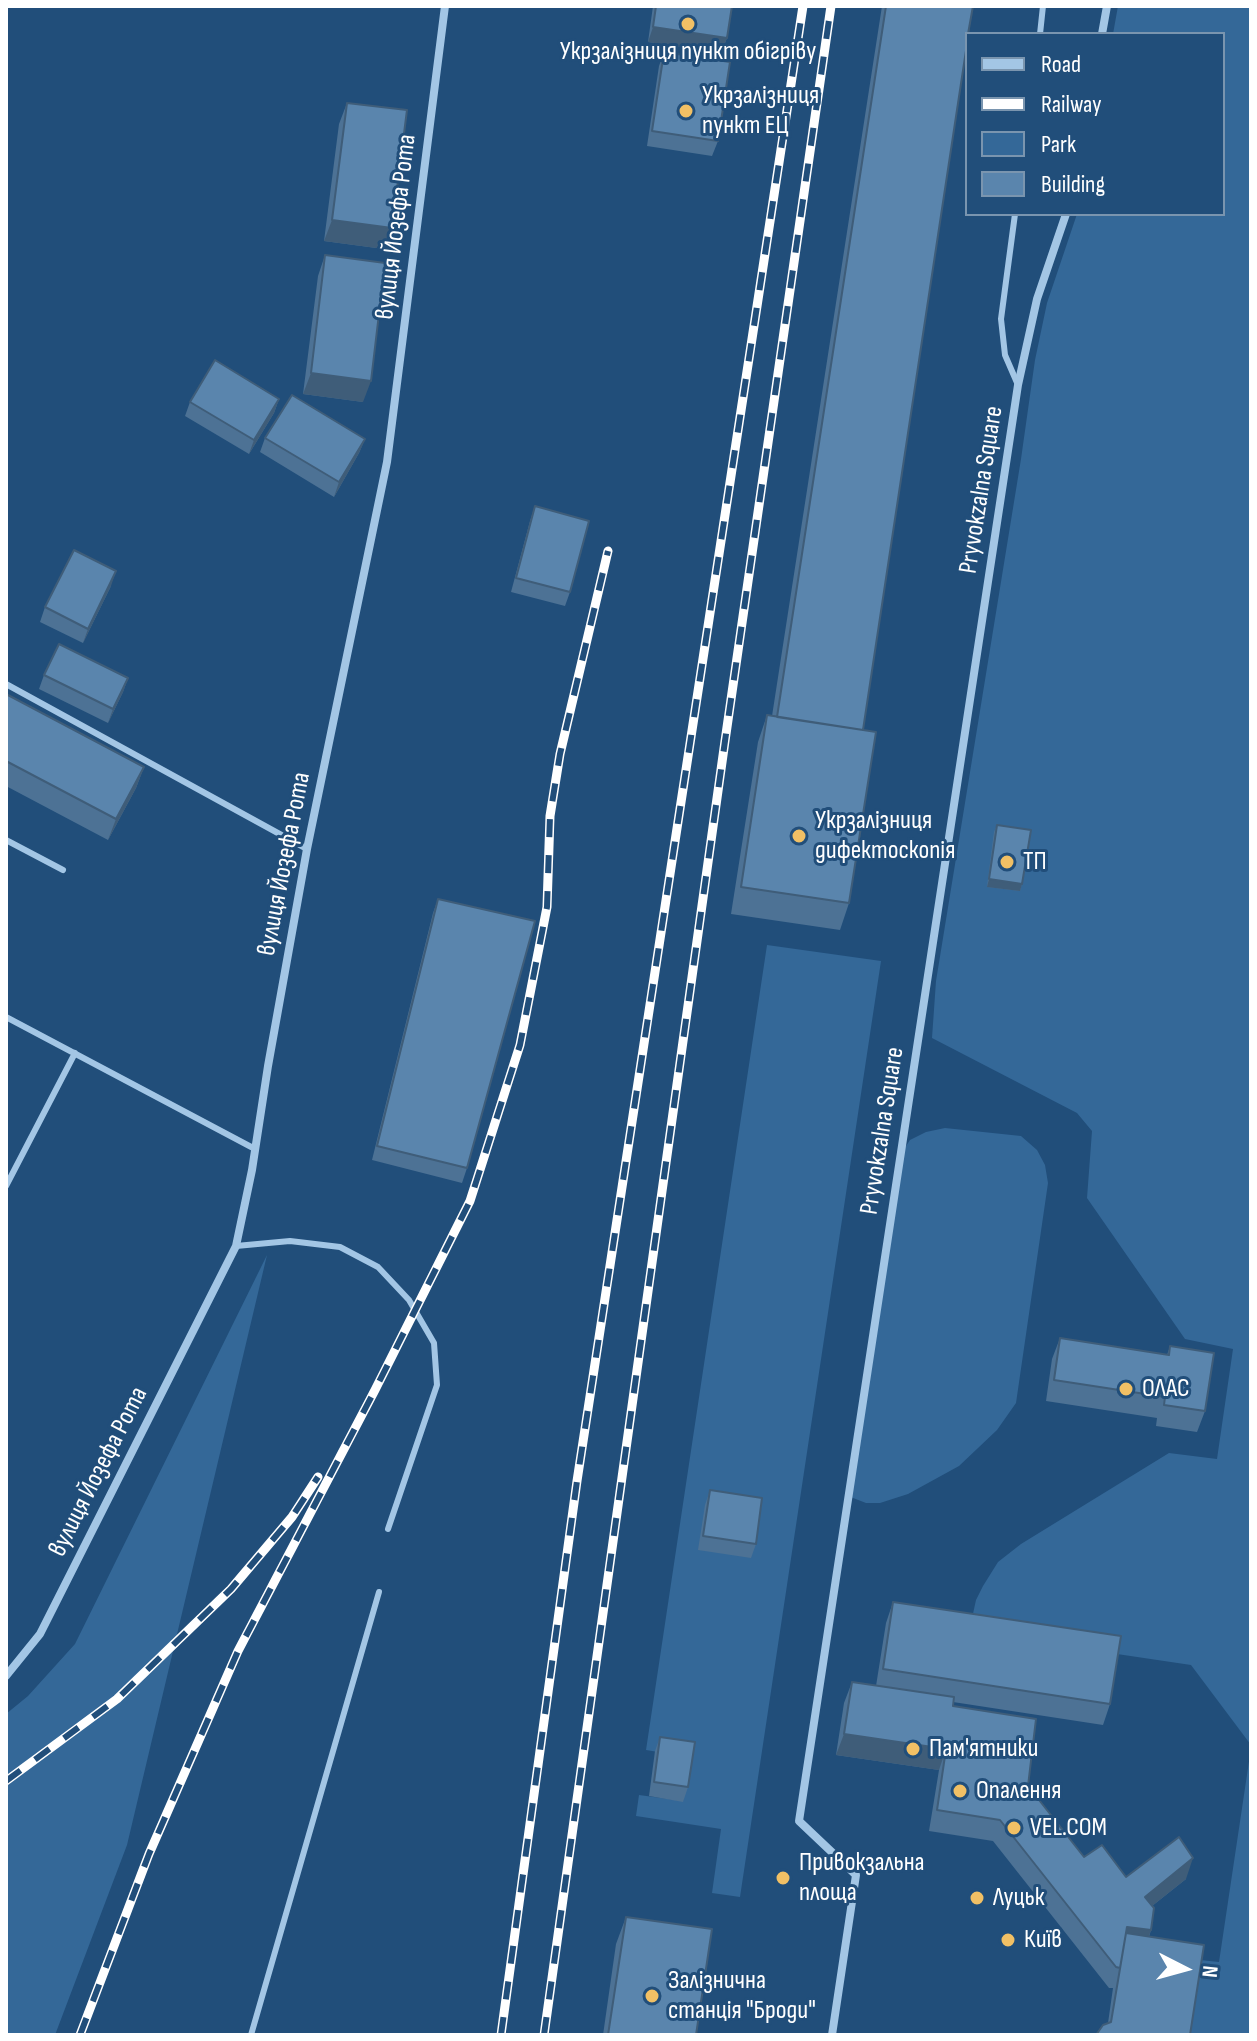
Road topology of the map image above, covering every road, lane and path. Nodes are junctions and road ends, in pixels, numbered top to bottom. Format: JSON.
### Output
{"nodes":[{"id":1,"x":445,"y":6,"type":"edge"},
{"id":2,"x":1043,"y":6,"type":"edge"},
{"id":3,"x":1107,"y":6,"type":"edge"},
{"id":4,"x":1040,"y":32,"type":"edge"},
{"id":5,"x":1102,"y":32,"type":"edge"},
{"id":6,"x":1015,"y":216,"type":"edge"},
{"id":7,"x":1065,"y":216,"type":"edge"},
{"id":8,"x":1018,"y":385,"type":"junction"},
{"id":9,"x":6,"y":684,"type":"edge"},
{"id":10,"x":6,"y":840,"type":"edge"},
{"id":11,"x":307,"y":849,"type":"junction"},
{"id":12,"x":63,"y":870,"type":"dead end"},
{"id":13,"x":6,"y":1017,"type":"edge"},
{"id":14,"x":75,"y":1053,"type":"junction"},
{"id":15,"x":255,"y":1149,"type":"junction"},
{"id":16,"x":6,"y":1186,"type":"edge"},
{"id":17,"x":236,"y":1246,"type":"junction"},
{"id":18,"x":388,"y":1529,"type":"dead end"},
{"id":19,"x":379,"y":1592,"type":"dead end"},
{"id":20,"x":6,"y":1676,"type":"edge"},
{"id":21,"x":251,"y":2035,"type":"edge"},
{"id":22,"x":832,"y":2035,"type":"edge"}],
"edges":[{"from":1,"to":11,"type":"street","name":"вулиця Йозефа Рота"},
{"from":2,"to":4,"type":"lane"},
{"from":3,"to":5,"type":"street"},
{"from":6,"to":8,"type":"lane"},
{"from":7,"to":8,"type":"street","name":"Pryvokzalna Square"},
{"from":8,"to":22,"type":"street","name":"Pryvokzalna Square"},
{"from":9,"to":11,"type":"lane"},
{"from":10,"to":12,"type":"lane"},
{"from":11,"to":15,"type":"street","name":"вулиця Йозефа Рота"},
{"from":13,"to":14,"type":"lane"},
{"from":14,"to":15,"type":"lane"},
{"from":14,"to":16,"type":"lane"},
{"from":15,"to":17,"type":"street","name":"вулиця Йозефа Рота"},
{"from":17,"to":18,"type":"lane"},
{"from":17,"to":20,"type":"street","name":"вулиця Йозефа Рота"},
{"from":19,"to":21,"type":"lane"}]}
